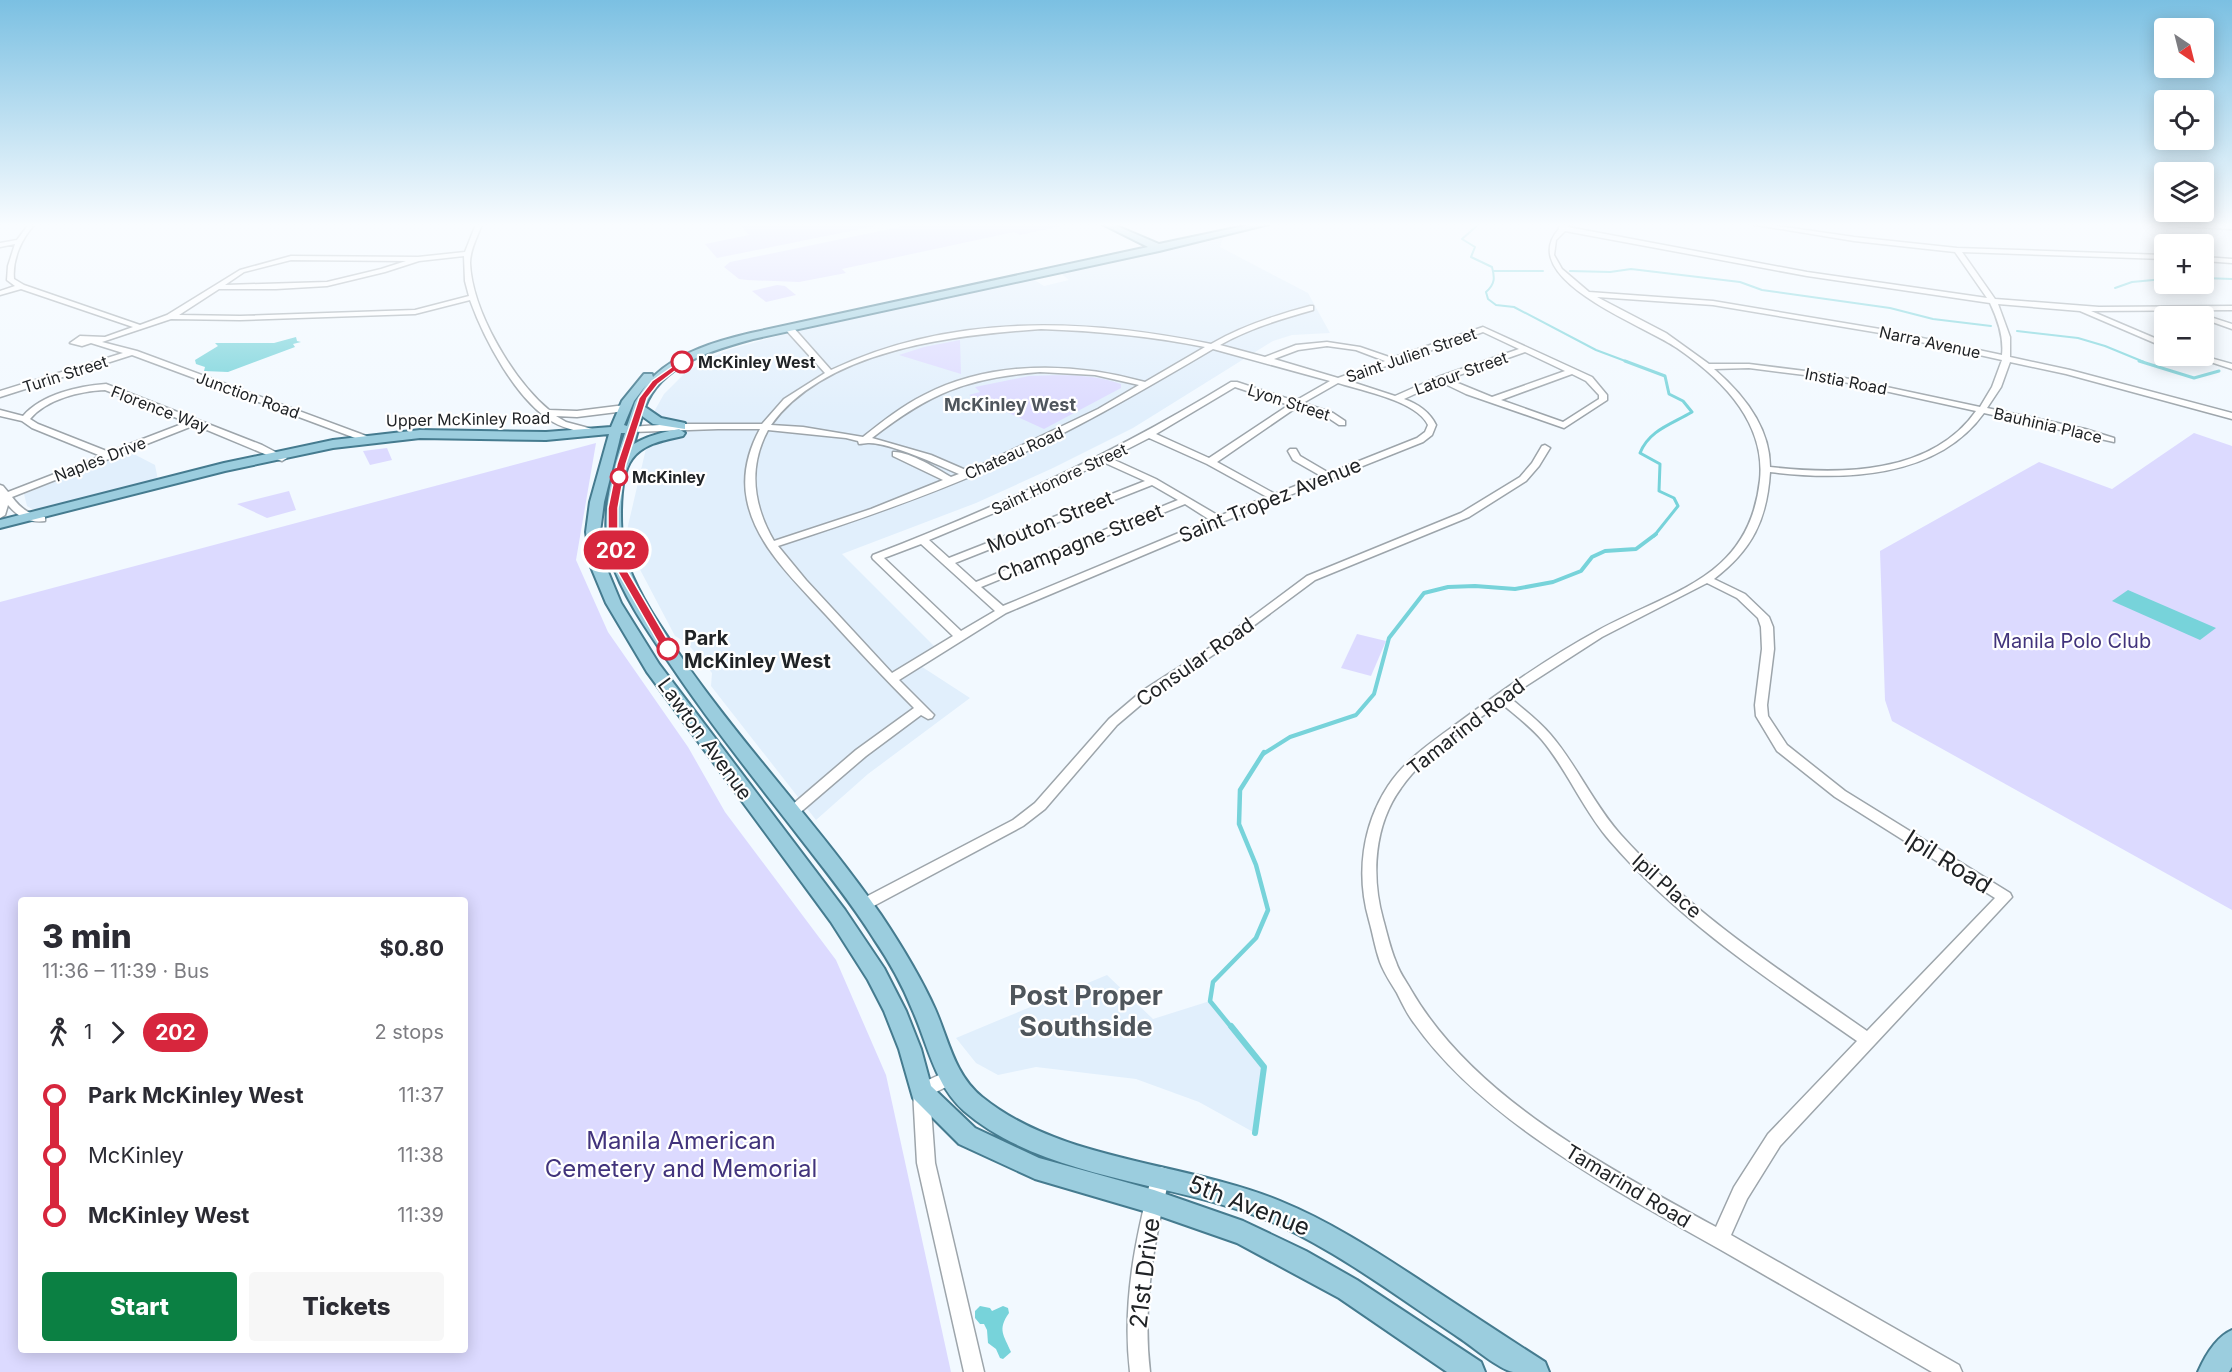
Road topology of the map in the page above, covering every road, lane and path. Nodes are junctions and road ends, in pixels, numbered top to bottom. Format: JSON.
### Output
{"nodes":[{"id":1,"x":17,"y":288,"type":"edge"},
{"id":2,"x":24,"y":288,"type":"edge"},
{"id":3,"x":212,"y":288,"type":"edge"},
{"id":4,"x":470,"y":288,"type":"edge"},
{"id":5,"x":937,"y":288,"type":"edge"},
{"id":6,"x":972,"y":288,"type":"edge"},
{"id":7,"x":1579,"y":288,"type":"edge"},
{"id":8,"x":1902,"y":288,"type":"edge"},
{"id":9,"x":1982,"y":288,"type":"edge"},
{"id":10,"x":0,"y":293,"type":"edge"},
{"id":11,"x":1586,"y":294,"type":"junction"},
{"id":12,"x":472,"y":297,"type":"junction"},
{"id":13,"x":1991,"y":301,"type":"junction"},
{"id":14,"x":1310,"y":308,"type":"dead end"},
{"id":15,"x":2214,"y":308,"type":"edge"},
{"id":16,"x":2232,"y":308,"type":"edge"},
{"id":17,"x":2080,"y":309,"type":"junction"},
{"id":18,"x":2154,"y":309,"type":"edge"},
{"id":19,"x":170,"y":317,"type":"junction"},
{"id":20,"x":2214,"y":321,"type":"edge"},
{"id":21,"x":140,"y":327,"type":"junction"},
{"id":22,"x":2232,"y":327,"type":"edge"},
{"id":23,"x":790,"y":330,"type":"junction"},
{"id":24,"x":88,"y":341,"type":"junction"},
{"id":25,"x":2154,"y":341,"type":"edge"},
{"id":26,"x":1211,"y":346,"type":"junction"},
{"id":27,"x":1526,"y":349,"type":"junction"},
{"id":28,"x":130,"y":353,"type":"junction"},
{"id":29,"x":120,"y":356,"type":"junction"},
{"id":30,"x":2007,"y":358,"type":"junction"},
{"id":31,"x":1265,"y":360,"type":"junction"},
{"id":32,"x":1389,"y":360,"type":"junction"},
{"id":33,"x":2214,"y":361,"type":"edge"},
{"id":34,"x":92,"y":362,"type":"dead end"},
{"id":35,"x":2232,"y":366,"type":"edge"},
{"id":36,"x":1706,"y":367,"type":"junction"},
{"id":37,"x":1572,"y":370,"type":"junction"},
{"id":38,"x":830,"y":374,"type":"junction"},
{"id":39,"x":1441,"y":379,"type":"junction"},
{"id":40,"x":1336,"y":381,"type":"junction"},
{"id":41,"x":1234,"y":384,"type":"joint"},
{"id":42,"x":1147,"y":385,"type":"junction"},
{"id":43,"x":0,"y":392,"type":"edge"},
{"id":44,"x":1396,"y":399,"type":"junction"},
{"id":45,"x":1493,"y":400,"type":"junction"},
{"id":46,"x":1296,"y":404,"type":"junction"},
{"id":47,"x":625,"y":408,"type":"junction"},
{"id":48,"x":639,"y":409,"type":"junction"},
{"id":49,"x":1984,"y":410,"type":"junction"},
{"id":50,"x":546,"y":412,"type":"junction"},
{"id":51,"x":0,"y":413,"type":"edge"},
{"id":52,"x":2232,"y":416,"type":"edge"},
{"id":53,"x":25,"y":419,"type":"junction"},
{"id":54,"x":194,"y":422,"type":"junction"},
{"id":55,"x":1342,"y":423,"type":"dead end"},
{"id":56,"x":680,"y":430,"type":"junction"},
{"id":57,"x":763,"y":430,"type":"junction"},
{"id":58,"x":593,"y":432,"type":"junction"},
{"id":59,"x":616,"y":432,"type":"junction"},
{"id":60,"x":632,"y":432,"type":"junction"},
{"id":61,"x":1150,"y":435,"type":"junction"},
{"id":62,"x":366,"y":439,"type":"junction"},
{"id":63,"x":2111,"y":440,"type":"dead end"},
{"id":64,"x":862,"y":442,"type":"junction"},
{"id":65,"x":1545,"y":448,"type":"dead end"},
{"id":66,"x":1293,"y":451,"type":"dead end"},
{"id":67,"x":110,"y":456,"type":"junction"},
{"id":68,"x":280,"y":456,"type":"junction"},
{"id":69,"x":1104,"y":459,"type":"junction"},
{"id":70,"x":1210,"y":462,"type":"junction"},
{"id":71,"x":622,"y":464,"type":"junction"},
{"id":72,"x":1766,"y":469,"type":"junction"},
{"id":73,"x":968,"y":474,"type":"junction"},
{"id":74,"x":1328,"y":476,"type":"junction"},
{"id":75,"x":951,"y":481,"type":"junction"},
{"id":76,"x":1153,"y":481,"type":"junction"},
{"id":77,"x":3,"y":492,"type":"edge"},
{"id":78,"x":1274,"y":497,"type":"junction"},
{"id":79,"x":1186,"y":500,"type":"junction"},
{"id":80,"x":0,"y":515,"type":"edge"},
{"id":81,"x":35,"y":518,"type":"junction"},
{"id":82,"x":1218,"y":520,"type":"junction"},
{"id":83,"x":0,"y":524,"type":"edge"},
{"id":84,"x":0,"y":529,"type":"edge"},
{"id":85,"x":923,"y":540,"type":"junction"},
{"id":86,"x":772,"y":545,"type":"junction"},
{"id":87,"x":947,"y":562,"type":"junction"},
{"id":88,"x":1707,"y":579,"type":"junction"},
{"id":89,"x":974,"y":586,"type":"junction"},
{"id":90,"x":1002,"y":611,"type":"junction"},
{"id":91,"x":960,"y":636,"type":"junction"},
{"id":92,"x":891,"y":679,"type":"junction"},
{"id":93,"x":1501,"y":697,"type":"junction"},
{"id":94,"x":791,"y":813,"type":"junction"},
{"id":95,"x":863,"y":905,"type":"junction"},
{"id":96,"x":1868,"y":1040,"type":"junction"},
{"id":97,"x":950,"y":1077,"type":"junction"},
{"id":98,"x":921,"y":1091,"type":"junction"},
{"id":99,"x":1161,"y":1175,"type":"junction"},
{"id":100,"x":1154,"y":1202,"type":"junction"},
{"id":101,"x":1720,"y":1239,"type":"junction"},
{"id":102,"x":2232,"y":1344,"type":"edge"},
{"id":103,"x":974,"y":1372,"type":"edge"},
{"id":104,"x":1140,"y":1372,"type":"edge"},
{"id":105,"x":1471,"y":1372,"type":"edge"},
{"id":106,"x":1535,"y":1372,"type":"edge"},
{"id":107,"x":1952,"y":1372,"type":"edge"},
{"id":108,"x":2212,"y":1372,"type":"edge"}],
"edges":[{"from":1,"to":10,"type":"street"},
{"from":2,"to":21,"type":"street"},
{"from":3,"to":19,"type":"street"},
{"from":4,"to":12,"type":"street"},
{"from":5,"to":47,"type":"main road","name":"Lawton Avenue"},
{"from":6,"to":23,"type":"main road","name":"Lawton Avenue"},
{"from":7,"to":11,"type":"street","name":"Tamarind Road"},
{"from":8,"to":13,"type":"street"},
{"from":9,"to":13,"type":"street"},
{"from":11,"to":30,"type":"street","name":"Narra Avenue"},
{"from":11,"to":36,"type":"street","name":"Tamarind Road"},
{"from":12,"to":19,"type":"street"},
{"from":12,"to":50,"type":"street"},
{"from":13,"to":17,"type":"street"},
{"from":13,"to":30,"type":"street"},
{"from":14,"to":26,"type":"street","name":"Chateau Road"},
{"from":15,"to":16,"type":"street"},
{"from":17,"to":18,"type":"street"},
{"from":17,"to":25,"type":"street"},
{"from":19,"to":21,"type":"street"},
{"from":20,"to":22,"type":"street"},
{"from":21,"to":24,"type":"street"},
{"from":23,"to":38,"type":"street"},
{"from":23,"to":48,"type":"main road","name":"Lawton Avenue"},
{"from":24,"to":28,"type":"street","name":"Junction Road"},
{"from":24,"to":29,"type":"street"},
{"from":26,"to":31,"type":"street","name":"Saint Tropez Avenue"},
{"from":26,"to":38,"type":"street","name":"Saint Tropez Avenue"},
{"from":26,"to":42,"type":"street","name":"Chateau Road"},
{"from":27,"to":32,"type":"street","name":"Saint Julien Street"},
{"from":27,"to":37,"type":"street","name":"Saint Julien Street"},
{"from":27,"to":39,"type":"street","name":"Latour Street"},
{"from":28,"to":29,"type":"street","name":"Turin Street"},
{"from":28,"to":62,"type":"street","name":"Junction Road"},
{"from":29,"to":43,"type":"street","name":"Turin Street"},
{"from":30,"to":49,"type":"street"},
{"from":30,"to":52,"type":"street","name":"Narra Avenue"},
{"from":31,"to":32,"type":"street"},
{"from":31,"to":40,"type":"street","name":"Saint Tropez Avenue"},
{"from":32,"to":40,"type":"street","name":"Saint Julien Street"},
{"from":33,"to":35,"type":"street"},
{"from":34,"to":43,"type":"street"},
{"from":36,"to":49,"type":"street","name":"Instia Road"},
{"from":36,"to":72,"type":"street","name":"Tamarind Road"},
{"from":37,"to":45,"type":"street"},
{"from":37,"to":45,"type":"street","name":"Saint Julien Street"},
{"from":38,"to":57,"type":"street","name":"Saint Tropez Avenue"},
{"from":39,"to":44,"type":"street","name":"Latour Street"},
{"from":39,"to":45,"type":"street"},
{"from":40,"to":44,"type":"street","name":"Saint Tropez Avenue"},
{"from":40,"to":46,"type":"street","name":"Saint Julien Street"},
{"from":41,"to":46,"type":"street","name":"Lyon Street"},
{"from":41,"to":61,"type":"street","name":"Saint Honore Street"},
{"from":42,"to":64,"type":"street"},
{"from":42,"to":73,"type":"street","name":"Chateau Road"},
{"from":44,"to":74,"type":"street","name":"Saint Tropez Avenue"},
{"from":46,"to":55,"type":"street","name":"Lyon Street"},
{"from":46,"to":70,"type":"street","name":"Saint Julien Street"},
{"from":47,"to":50,"type":"street"},
{"from":47,"to":59,"type":"main road","name":"Lawton Avenue"},
{"from":48,"to":56,"type":"main road"},
{"from":48,"to":60,"type":"main road","name":"Lawton Avenue"},
{"from":49,"to":63,"type":"street","name":"Bauhinia Place"},
{"from":49,"to":72,"type":"street"},
{"from":50,"to":58,"type":"street"},
{"from":51,"to":53,"type":"street"},
{"from":53,"to":54,"type":"street","name":"Florence Way"},
{"from":53,"to":67,"type":"street"},
{"from":54,"to":67,"type":"street","name":"Naples Drive"},
{"from":54,"to":68,"type":"street","name":"Florence Way"},
{"from":56,"to":57,"type":"street","name":"Upper McKinley Road"},
{"from":56,"to":60,"type":"street","name":"Upper McKinley Road"},
{"from":56,"to":71,"type":"main road"},
{"from":57,"to":64,"type":"street","name":"Upper McKinley Road"},
{"from":57,"to":86,"type":"street"},
{"from":58,"to":59,"type":"main road","name":"Upper McKinley Road"},
{"from":58,"to":62,"type":"main road","name":"Upper McKinley Road"},
{"from":59,"to":60,"type":"main road","name":"Upper McKinley Road"},
{"from":59,"to":68,"type":"main road","name":"Upper McKinley Road"},
{"from":59,"to":98,"type":"main road","name":"Lawton Avenue"},
{"from":60,"to":71,"type":"main road","name":"Lawton Avenue"},
{"from":61,"to":69,"type":"street","name":"Saint Honore Street"},
{"from":61,"to":70,"type":"street"},
{"from":62,"to":68,"type":"main road","name":"Upper McKinley Road"},
{"from":64,"to":73,"type":"street"},
{"from":64,"to":75,"type":"street"},
{"from":65,"to":95,"type":"street","name":"Consular Road"},
{"from":66,"to":74,"type":"street"},
{"from":67,"to":77,"type":"street","name":"Naples Drive"},
{"from":68,"to":81,"type":"main road","name":"Upper McKinley Road"},
{"from":69,"to":76,"type":"street"},
{"from":69,"to":85,"type":"street","name":"Saint Honore Street"},
{"from":70,"to":78,"type":"street"},
{"from":71,"to":94,"type":"main road","name":"Lawton Avenue"},
{"from":72,"to":88,"type":"street","name":"Tamarind Road"},
{"from":73,"to":75,"type":"street","name":"Chateau Road"},
{"from":74,"to":78,"type":"street","name":"Saint Tropez Avenue"},
{"from":75,"to":86,"type":"street","name":"Chateau Road"},
{"from":76,"to":79,"type":"street"},
{"from":76,"to":87,"type":"street","name":"Mouton Street"},
{"from":77,"to":80,"type":"street"},
{"from":77,"to":81,"type":"street"},
{"from":78,"to":82,"type":"street","name":"Saint Tropez Avenue"},
{"from":79,"to":82,"type":"street"},
{"from":79,"to":89,"type":"street","name":"Champagne Street"},
{"from":81,"to":83,"type":"main road","name":"Upper McKinley Road"},
{"from":81,"to":84,"type":"main road","name":"Upper McKinley Road"},
{"from":82,"to":90,"type":"street","name":"Saint Tropez Avenue"},
{"from":85,"to":87,"type":"street"},
{"from":85,"to":91,"type":"street","name":"Saint Honore Street"},
{"from":86,"to":92,"type":"street"},
{"from":87,"to":89,"type":"street"},
{"from":88,"to":93,"type":"street","name":"Tamarind Road"},
{"from":88,"to":96,"type":"street","name":"Ipil Road"},
{"from":89,"to":90,"type":"street"},
{"from":90,"to":91,"type":"street","name":"Saint Tropez Avenue"},
{"from":91,"to":92,"type":"street","name":"Saint Tropez Avenue"},
{"from":92,"to":94,"type":"street"},
{"from":93,"to":96,"type":"street","name":"Ipil Place"},
{"from":93,"to":101,"type":"street","name":"Tamarind Road"},
{"from":94,"to":95,"type":"main road","name":"Lawton Avenue"},
{"from":95,"to":97,"type":"main road","name":"Lawton Avenue"},
{"from":96,"to":101,"type":"street","name":"Ipil Road"},
{"from":97,"to":98,"type":"street"},
{"from":97,"to":99,"type":"main road","name":"5th Avenue"},
{"from":98,"to":100,"type":"main road","name":"5th Avenue"},
{"from":98,"to":103,"type":"street"},
{"from":99,"to":100,"type":"street","name":"21st Drive"},
{"from":99,"to":106,"type":"main road","name":"5th Avenue"},
{"from":100,"to":104,"type":"street","name":"21st Drive"},
{"from":100,"to":105,"type":"main road","name":"5th Avenue"},
{"from":101,"to":107,"type":"street","name":"Tamarind Road"},
{"from":102,"to":108,"type":"main road"}]}
